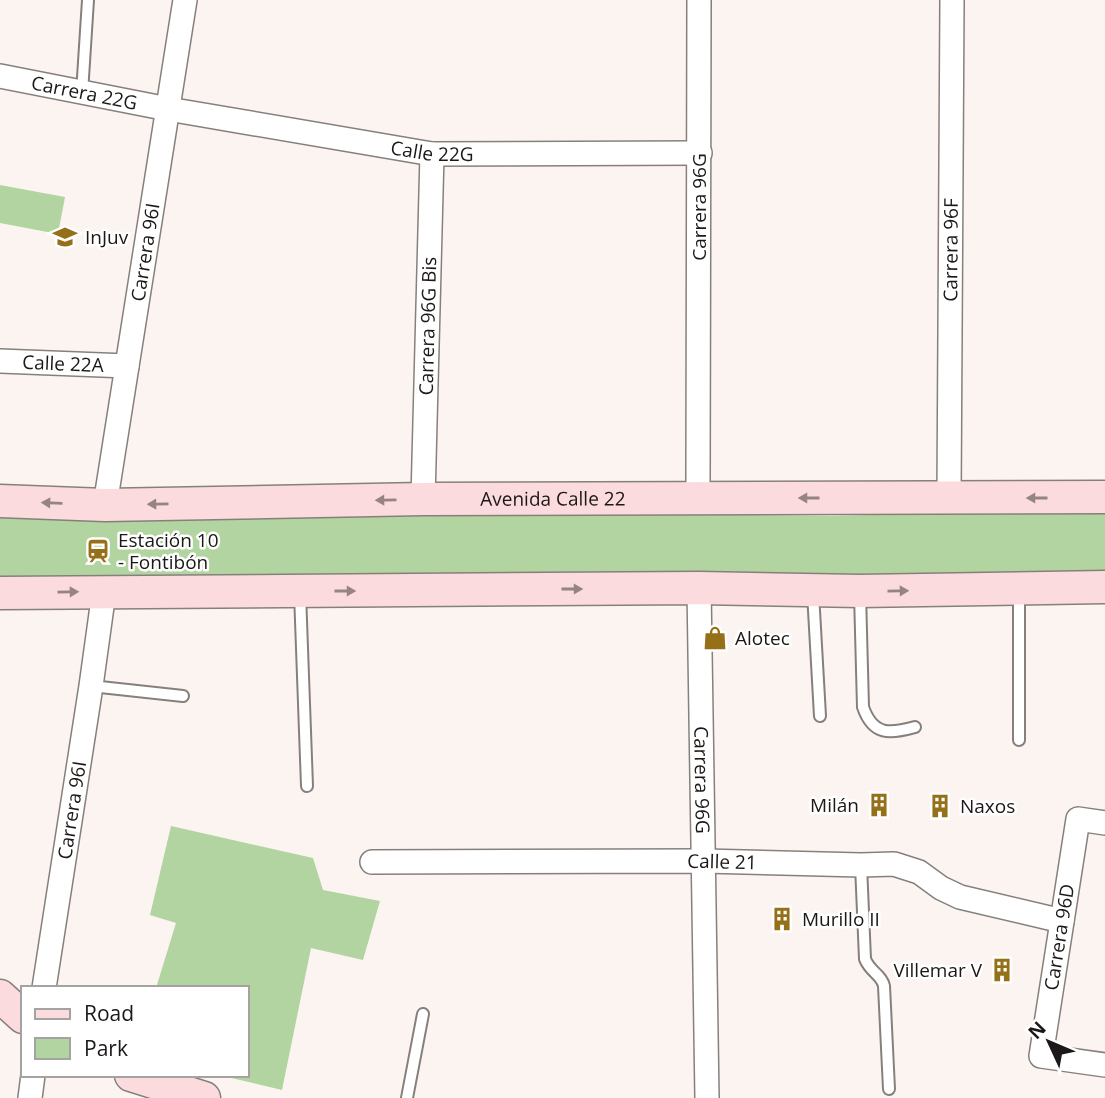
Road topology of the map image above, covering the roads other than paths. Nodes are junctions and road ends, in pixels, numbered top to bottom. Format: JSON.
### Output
{"nodes":[{"id":1,"x":88,"y":0,"type":"edge"},
{"id":2,"x":185,"y":0,"type":"edge"},
{"id":3,"x":699,"y":0,"type":"edge"},
{"id":4,"x":951,"y":0,"type":"edge"},
{"id":5,"x":0,"y":76,"type":"edge"},
{"id":6,"x":82,"y":93,"type":"junction"},
{"id":7,"x":167,"y":109,"type":"junction"},
{"id":8,"x":700,"y":153,"type":"junction"},
{"id":9,"x":432,"y":154,"type":"junction"},
{"id":10,"x":0,"y":361,"type":"edge"},
{"id":11,"x":127,"y":366,"type":"junction"},
{"id":12,"x":1105,"y":497,"type":"edge"},
{"id":13,"x":701,"y":498,"type":"junction"},
{"id":14,"x":949,"y":498,"type":"junction"},
{"id":15,"x":423,"y":499,"type":"junction"},
{"id":16,"x":0,"y":501,"type":"edge"},
{"id":17,"x":105,"y":505,"type":"junction"},
{"id":18,"x":1105,"y":587,"type":"edge"},
{"id":19,"x":699,"y":588,"type":"junction"},
{"id":20,"x":1019,"y":588,"type":"junction"},
{"id":21,"x":813,"y":590,"type":"junction"},
{"id":22,"x":300,"y":591,"type":"junction"},
{"id":23,"x":860,"y":591,"type":"junction"},
{"id":24,"x":104,"y":592,"type":"junction"},
{"id":25,"x":0,"y":593,"type":"edge"},
{"id":26,"x":91,"y":686,"type":"junction"},
{"id":27,"x":183,"y":696,"type":"dead end"},
{"id":28,"x":820,"y":716,"type":"dead end"},
{"id":29,"x":915,"y":727,"type":"dead end"},
{"id":30,"x":1019,"y":740,"type":"dead end"},
{"id":31,"x":307,"y":786,"type":"dead end"},
{"id":32,"x":1105,"y":823,"type":"edge"},
{"id":33,"x":704,"y":861,"type":"junction"},
{"id":34,"x":372,"y":862,"type":"dead end"},
{"id":35,"x":861,"y":864,"type":"junction"},
{"id":36,"x":1062,"y":921,"type":"junction"},
{"id":37,"x":44,"y":986,"type":"edge"},
{"id":38,"x":0,"y":996,"type":"edge"},
{"id":39,"x":423,"y":1014,"type":"dead end"},
{"id":40,"x":21,"y":1015,"type":"edge"},
{"id":41,"x":1105,"y":1065,"type":"edge"},
{"id":42,"x":33,"y":1077,"type":"edge"},
{"id":43,"x":137,"y":1077,"type":"edge"},
{"id":44,"x":889,"y":1089,"type":"dead end"},
{"id":45,"x":30,"y":1098,"type":"edge"},
{"id":46,"x":205,"y":1098,"type":"edge"},
{"id":47,"x":407,"y":1098,"type":"edge"},
{"id":48,"x":708,"y":1098,"type":"edge"}],
"edges":[{"from":1,"to":6,"type":"lane"},
{"from":2,"to":7,"type":"street","name":"Carrera 96I"},
{"from":3,"to":8,"type":"street","name":"Carrera 96G"},
{"from":4,"to":14,"type":"street","name":"Carrera 96F"},
{"from":5,"to":6,"type":"street","name":"Carrera 22G"},
{"from":6,"to":7,"type":"street","name":"Carrera 22G"},
{"from":7,"to":9,"type":"street","name":"Calle 22G"},
{"from":7,"to":11,"type":"street","name":"Carrera 96I"},
{"from":8,"to":9,"type":"street","name":"Calle 22G"},
{"from":8,"to":13,"type":"street","name":"Carrera 96G"},
{"from":9,"to":15,"type":"street","name":"Carrera 96G Bis"},
{"from":10,"to":11,"type":"street","name":"Calle 22A"},
{"from":11,"to":17,"type":"street","name":"Carrera 96I"},
{"from":12,"to":14,"type":"main road","name":"Avenida Calle 22","one_way":true},
{"from":14,"to":13,"type":"main road","name":"Avenida Calle 22","one_way":true},
{"from":13,"to":15,"type":"main road","name":"Avenida Calle 22"},
{"from":15,"to":17,"type":"main road","name":"Avenida Calle 22","one_way":true},
{"from":17,"to":16,"type":"main road","name":"Avenida Calle 22","one_way":true},
{"from":18,"to":20,"type":"main road"},
{"from":19,"to":21,"type":"main road"},
{"from":22,"to":19,"type":"main road","one_way":true},
{"from":19,"to":33,"type":"street","name":"Carrera 96G"},
{"from":23,"to":20,"type":"main road","one_way":true},
{"from":20,"to":30,"type":"lane"},
{"from":21,"to":23,"type":"main road"},
{"from":21,"to":28,"type":"lane"},
{"from":22,"to":24,"type":"main road"},
{"from":22,"to":31,"type":"lane"},
{"from":23,"to":29,"type":"lane"},
{"from":25,"to":24,"type":"main road","one_way":true},
{"from":24,"to":26,"type":"street","name":"Carrera 96I"},
{"from":26,"to":27,"type":"lane"},
{"from":26,"to":37,"type":"street","name":"Carrera 96I"},
{"from":32,"to":36,"type":"street","name":"Carrera 96D"},
{"from":33,"to":34,"type":"street","name":"Calle 21"},
{"from":33,"to":35,"type":"street","name":"Calle 21"},
{"from":33,"to":48,"type":"street","name":"Carrera 96G"},
{"from":35,"to":36,"type":"street","name":"Calle 21"},
{"from":35,"to":44,"type":"lane"},
{"from":36,"to":41,"type":"street","name":"Carrera 96D"},
{"from":38,"to":40,"type":"main road"},
{"from":39,"to":47,"type":"lane"},
{"from":42,"to":45,"type":"street"},
{"from":43,"to":46,"type":"main road"}]}
